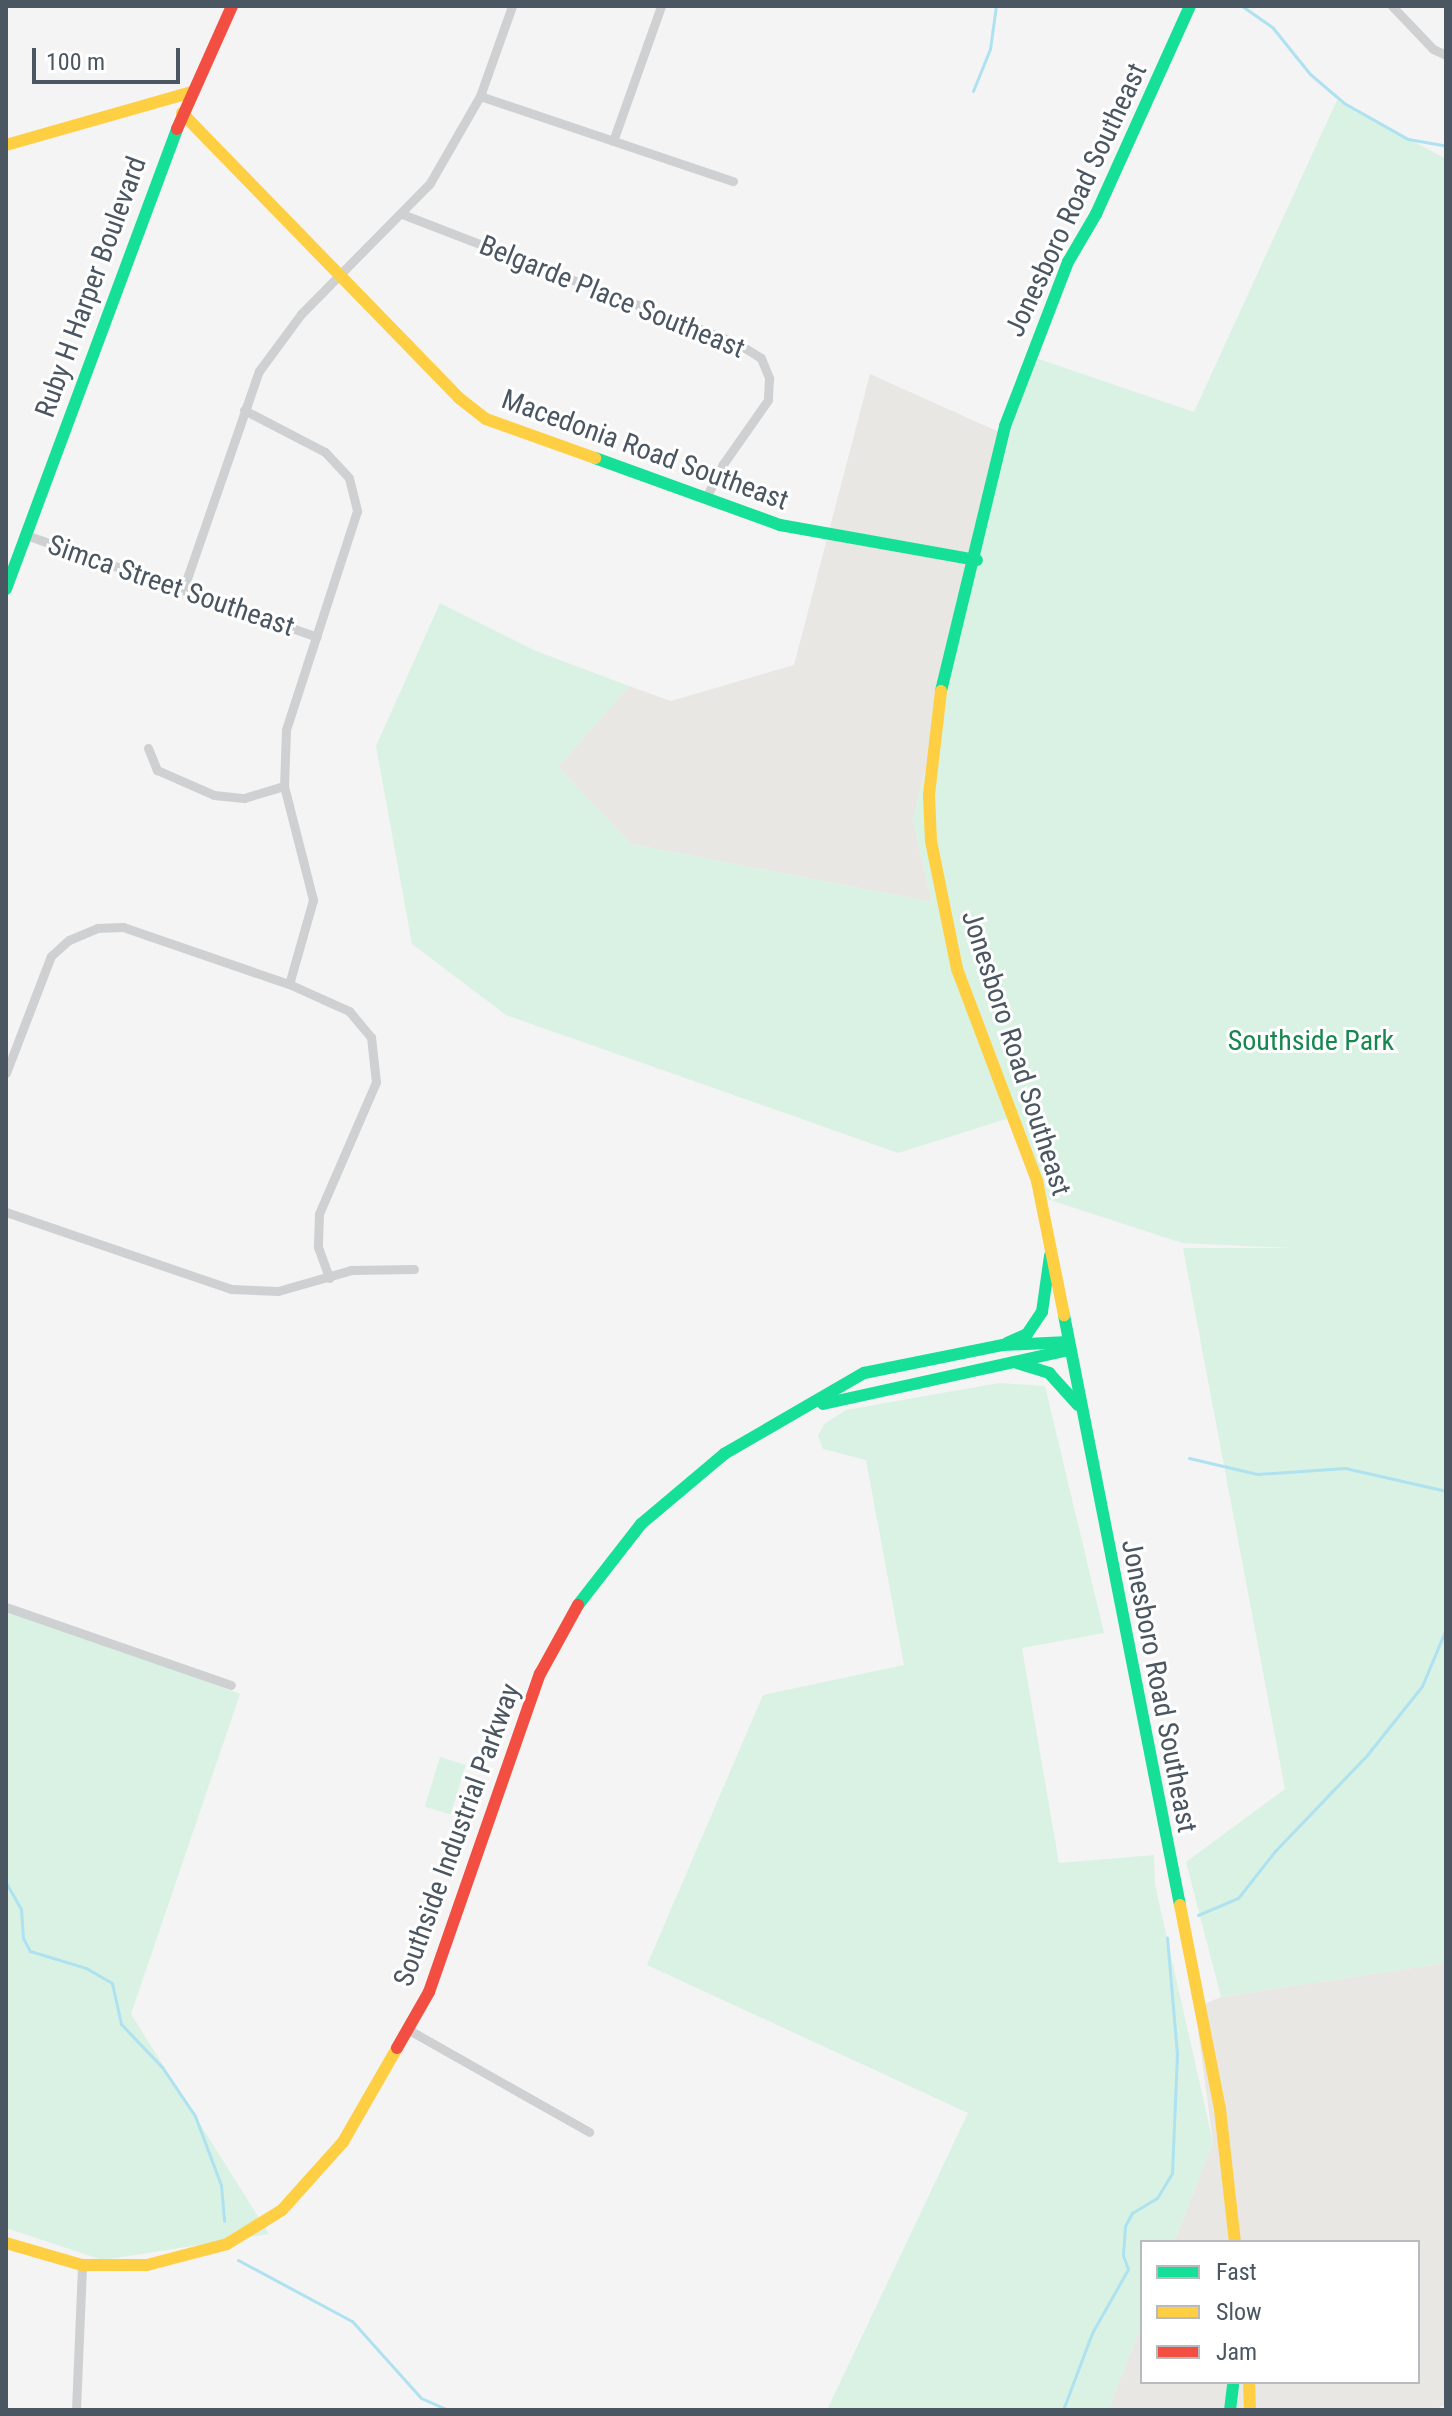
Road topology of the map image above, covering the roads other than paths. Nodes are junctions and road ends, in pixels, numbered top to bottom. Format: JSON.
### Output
{"nodes":[{"id":1,"x":232,"y":6,"type":"edge"},
{"id":2,"x":512,"y":6,"type":"edge"},
{"id":3,"x":661,"y":6,"type":"edge"},
{"id":4,"x":1190,"y":6,"type":"edge"},
{"id":5,"x":1392,"y":6,"type":"edge"},
{"id":6,"x":1446,"y":55,"type":"edge"},
{"id":7,"x":192,"y":92,"type":"junction"},
{"id":8,"x":480,"y":96,"type":"junction"},
{"id":9,"x":182,"y":113,"type":"junction"},
{"id":10,"x":613,"y":141,"type":"junction"},
{"id":11,"x":6,"y":145,"type":"edge"},
{"id":12,"x":733,"y":181,"type":"dead end"},
{"id":13,"x":402,"y":214,"type":"junction"},
{"id":14,"x":340,"y":274,"type":"junction"},
{"id":15,"x":244,"y":410,"type":"junction"},
{"id":16,"x":706,"y":498,"type":"junction"},
{"id":17,"x":26,"y":535,"type":"junction"},
{"id":18,"x":977,"y":560,"type":"junction"},
{"id":19,"x":6,"y":589,"type":"edge"},
{"id":20,"x":183,"y":590,"type":"junction"},
{"id":21,"x":317,"y":637,"type":"junction"},
{"id":22,"x":148,"y":748,"type":"dead end"},
{"id":23,"x":284,"y":786,"type":"junction"},
{"id":24,"x":289,"y":984,"type":"junction"},
{"id":25,"x":6,"y":1073,"type":"edge"},
{"id":26,"x":6,"y":1212,"type":"edge"},
{"id":27,"x":1051,"y":1253,"type":"junction"},
{"id":28,"x":414,"y":1269,"type":"dead end"},
{"id":29,"x":329,"y":1278,"type":"junction"},
{"id":30,"x":1003,"y":1345,"type":"junction"},
{"id":31,"x":1069,"y":1346,"type":"junction"},
{"id":32,"x":954,"y":1354,"type":"junction"},
{"id":33,"x":1006,"y":1362,"type":"junction"},
{"id":34,"x":958,"y":1373,"type":"junction"},
{"id":35,"x":1079,"y":1406,"type":"junction"},
{"id":36,"x":812,"y":1407,"type":"junction"},
{"id":37,"x":6,"y":1607,"type":"edge"},
{"id":38,"x":231,"y":1685,"type":"dead end"},
{"id":39,"x":409,"y":2030,"type":"junction"},
{"id":40,"x":589,"y":2132,"type":"dead end"},
{"id":41,"x":1235,"y":2240,"type":"edge"},
{"id":42,"x":6,"y":2243,"type":"edge"},
{"id":43,"x":82,"y":2265,"type":"junction"},
{"id":44,"x":1233,"y":2384,"type":"edge"},
{"id":45,"x":1249,"y":2384,"type":"edge"},
{"id":46,"x":76,"y":2410,"type":"edge"},
{"id":47,"x":1231,"y":2410,"type":"edge"},
{"id":48,"x":1250,"y":2410,"type":"edge"}],
"edges":[{"from":1,"to":7,"type":"main road","name":"Ruby H Harper Boulevard"},
{"from":2,"to":8,"type":"street"},
{"from":3,"to":10,"type":"street"},
{"from":4,"to":18,"type":"main road","name":"Jonesboro Road Southeast"},
{"from":5,"to":6,"type":"street"},
{"from":7,"to":9,"type":"main road","name":"Ruby H Harper Boulevard"},
{"from":7,"to":11,"type":"main road"},
{"from":8,"to":10,"type":"street"},
{"from":8,"to":13,"type":"street"},
{"from":9,"to":14,"type":"main road","name":"Macedonia Road Southeast"},
{"from":9,"to":17,"type":"main road","name":"Ruby H Harper Boulevard"},
{"from":10,"to":12,"type":"street"},
{"from":13,"to":14,"type":"street"},
{"from":13,"to":16,"type":"street","name":"Belgarde Place Southeast"},
{"from":14,"to":15,"type":"street"},
{"from":14,"to":16,"type":"main road","name":"Macedonia Road Southeast"},
{"from":15,"to":20,"type":"street"},
{"from":15,"to":21,"type":"street"},
{"from":16,"to":18,"type":"main road","name":"Macedonia Road Southeast"},
{"from":17,"to":19,"type":"main road","name":"Ruby H Harper Boulevard"},
{"from":17,"to":20,"type":"street","name":"Simca Street Southeast"},
{"from":18,"to":27,"type":"main road","name":"Jonesboro Road Southeast"},
{"from":20,"to":21,"type":"street","name":"Simca Street Southeast"},
{"from":21,"to":23,"type":"street"},
{"from":22,"to":23,"type":"street"},
{"from":23,"to":24,"type":"street"},
{"from":24,"to":25,"type":"street"},
{"from":24,"to":29,"type":"street"},
{"from":26,"to":29,"type":"street"},
{"from":27,"to":30,"type":"main road"},
{"from":27,"to":31,"type":"main road","name":"Jonesboro Road Southeast"},
{"from":28,"to":29,"type":"street"},
{"from":30,"to":31,"type":"main road","name":"Southside Industrial Parkway"},
{"from":30,"to":32,"type":"main road","name":"Southside Industrial Parkway"},
{"from":31,"to":33,"type":"main road","name":"Southside Industrial Parkway"},
{"from":31,"to":35,"type":"main road","name":"Jonesboro Road Southeast"},
{"from":32,"to":34,"type":"main road"},
{"from":32,"to":36,"type":"main road","name":"Southside Industrial Parkway"},
{"from":33,"to":34,"type":"main road","name":"Southside Industrial Parkway"},
{"from":33,"to":35,"type":"main road"},
{"from":34,"to":36,"type":"main road","name":"Southside Industrial Parkway"},
{"from":35,"to":41,"type":"main road","name":"Jonesboro Road Southeast"},
{"from":36,"to":39,"type":"main road","name":"Southside Industrial Parkway"},
{"from":37,"to":38,"type":"street"},
{"from":39,"to":40,"type":"street"},
{"from":39,"to":43,"type":"main road","name":"Southside Industrial Parkway"},
{"from":42,"to":43,"type":"main road","name":"Southside Industrial Parkway"},
{"from":43,"to":46,"type":"street"},
{"from":44,"to":47,"type":"main road"},
{"from":45,"to":48,"type":"main road"}]}
